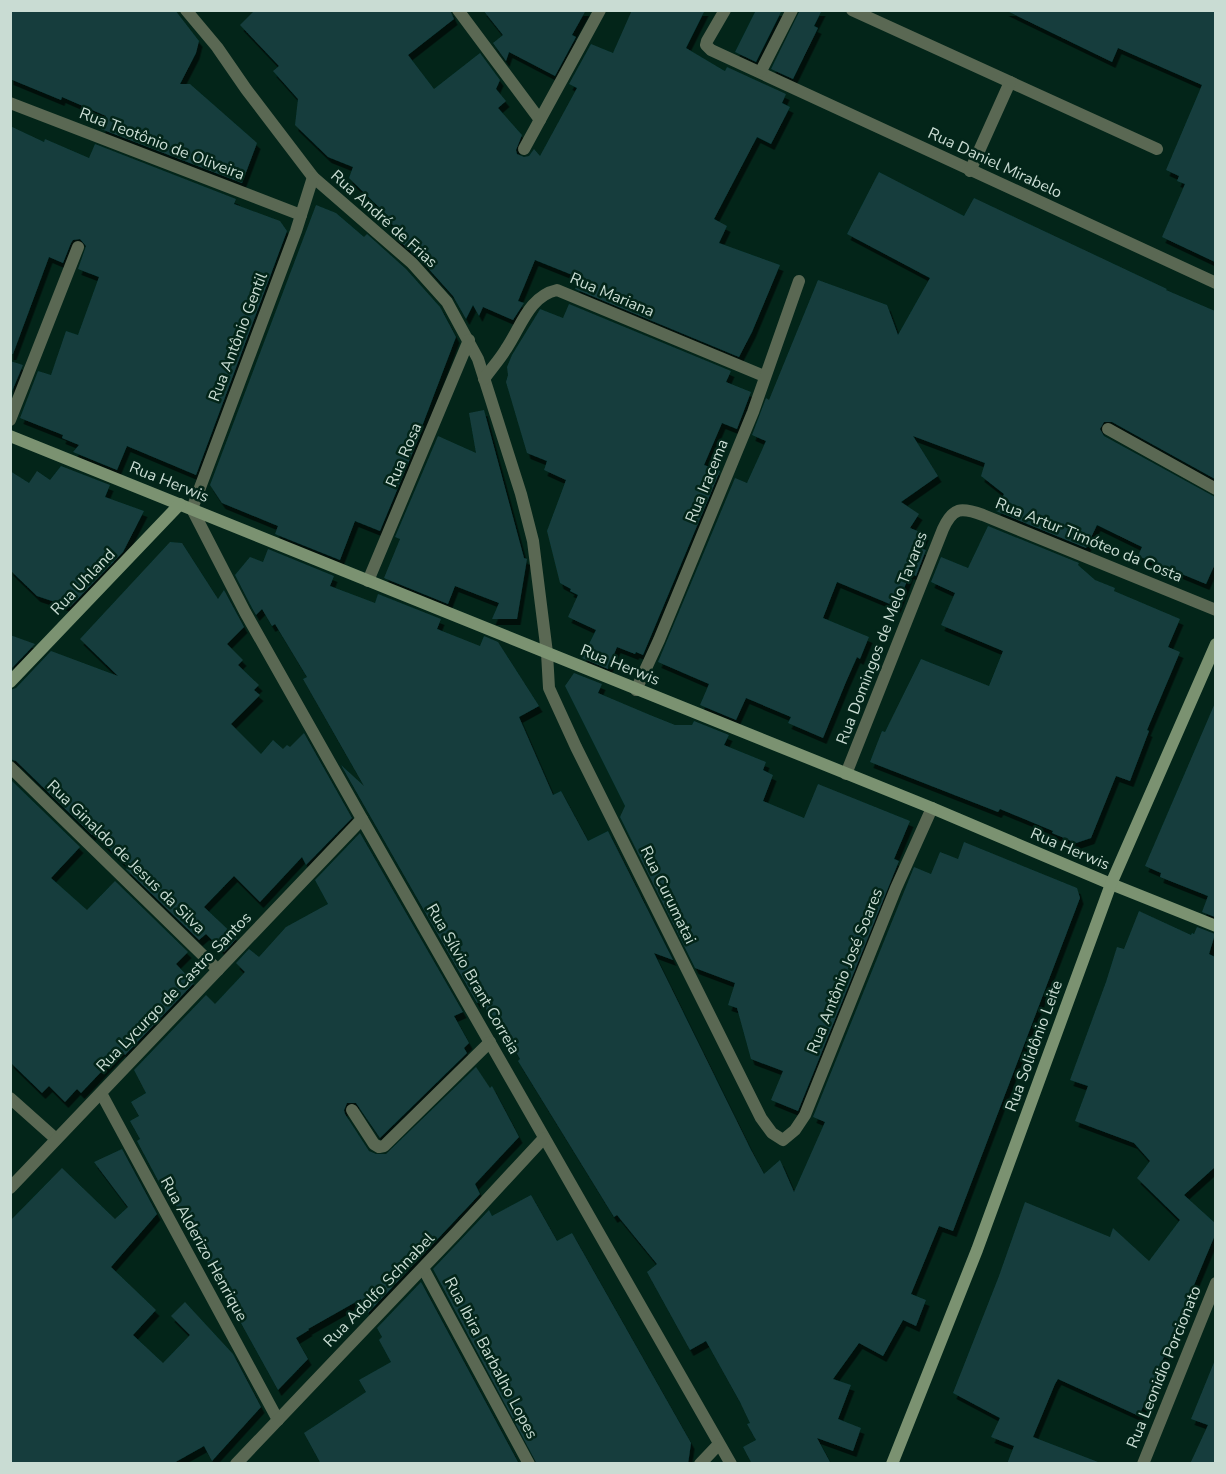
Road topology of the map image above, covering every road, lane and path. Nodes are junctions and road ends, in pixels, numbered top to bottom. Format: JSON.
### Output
{"nodes":[{"id":1,"x":186,"y":10,"type":"edge"},
{"id":2,"x":458,"y":10,"type":"edge"},
{"id":3,"x":600,"y":10,"type":"edge"},
{"id":4,"x":725,"y":10,"type":"edge"},
{"id":5,"x":792,"y":10,"type":"edge"},
{"id":6,"x":852,"y":10,"type":"edge"},
{"id":7,"x":761,"y":71,"type":"junction"},
{"id":8,"x":1010,"y":82,"type":"junction"},
{"id":9,"x":10,"y":103,"type":"edge"},
{"id":10,"x":540,"y":120,"type":"junction"},
{"id":11,"x":524,"y":149,"type":"dead end"},
{"id":12,"x":1157,"y":149,"type":"dead end"},
{"id":13,"x":970,"y":171,"type":"junction"},
{"id":14,"x":313,"y":177,"type":"junction"},
{"id":15,"x":301,"y":215,"type":"junction"},
{"id":16,"x":78,"y":247,"type":"dead end"},
{"id":17,"x":799,"y":281,"type":"dead end"},
{"id":18,"x":1215,"y":283,"type":"edge"},
{"id":19,"x":469,"y":340,"type":"junction"},
{"id":20,"x":764,"y":376,"type":"junction"},
{"id":21,"x":484,"y":379,"type":"junction"},
{"id":22,"x":10,"y":420,"type":"edge"},
{"id":23,"x":1108,"y":429,"type":"dead end"},
{"id":24,"x":10,"y":436,"type":"edge"},
{"id":25,"x":1215,"y":489,"type":"edge"},
{"id":26,"x":186,"y":506,"type":"junction"},
{"id":27,"x":949,"y":515,"type":"joint"},
{"id":28,"x":368,"y":581,"type":"junction"},
{"id":29,"x":1215,"y":610,"type":"edge"},
{"id":30,"x":1215,"y":644,"type":"edge"},
{"id":31,"x":547,"y":653,"type":"junction"},
{"id":32,"x":10,"y":682,"type":"edge"},
{"id":33,"x":636,"y":690,"type":"junction"},
{"id":34,"x":10,"y":767,"type":"edge"},
{"id":35,"x":846,"y":774,"type":"junction"},
{"id":36,"x":932,"y":808,"type":"junction"},
{"id":37,"x":362,"y":819,"type":"junction"},
{"id":38,"x":1111,"y":884,"type":"junction"},
{"id":39,"x":1215,"y":926,"type":"edge"},
{"id":40,"x":218,"y":970,"type":"junction"},
{"id":41,"x":490,"y":1042,"type":"junction"},
{"id":42,"x":101,"y":1093,"type":"junction"},
{"id":43,"x":10,"y":1098,"type":"edge"},
{"id":44,"x":352,"y":1110,"type":"dead end"},
{"id":45,"x":544,"y":1138,"type":"junction"},
{"id":46,"x":56,"y":1139,"type":"junction"},
{"id":47,"x":783,"y":1140,"type":"joint"},
{"id":48,"x":10,"y":1188,"type":"edge"},
{"id":49,"x":423,"y":1268,"type":"junction"},
{"id":50,"x":1215,"y":1283,"type":"edge"},
{"id":51,"x":278,"y":1420,"type":"junction"},
{"id":52,"x":719,"y":1444,"type":"junction"},
{"id":53,"x":236,"y":1464,"type":"edge"},
{"id":54,"x":529,"y":1464,"type":"edge"},
{"id":55,"x":700,"y":1464,"type":"edge"},
{"id":56,"x":731,"y":1464,"type":"edge"},
{"id":57,"x":892,"y":1464,"type":"edge"},
{"id":58,"x":1143,"y":1464,"type":"edge"}],
"edges":[{"from":1,"to":14,"type":"street","name":"Rua André de Frias"},
{"from":2,"to":10,"type":"street"},
{"from":3,"to":10,"type":"street"},
{"from":4,"to":7,"type":"street","name":"Rua Daniel Mirabelo"},
{"from":5,"to":7,"type":"street"},
{"from":6,"to":8,"type":"street"},
{"from":7,"to":13,"type":"street","name":"Rua Daniel Mirabelo"},
{"from":8,"to":12,"type":"street"},
{"from":8,"to":13,"type":"street"},
{"from":9,"to":15,"type":"street","name":"Rua Teotônio de Oliveira"},
{"from":10,"to":11,"type":"street"},
{"from":13,"to":18,"type":"street","name":"Rua Daniel Mirabelo"},
{"from":14,"to":15,"type":"street","name":"Rua Antônio Gentil"},
{"from":14,"to":19,"type":"street","name":"Rua André de Frias"},
{"from":15,"to":26,"type":"street","name":"Rua Antônio Gentil"},
{"from":16,"to":22,"type":"street"},
{"from":17,"to":20,"type":"street","name":"Rua Iracema"},
{"from":19,"to":21,"type":"street","name":"Rua André de Frias"},
{"from":19,"to":28,"type":"street","name":"Rua Rosa"},
{"from":20,"to":21,"type":"street","name":"Rua Mariana"},
{"from":20,"to":33,"type":"street","name":"Rua Iracema"},
{"from":21,"to":31,"type":"street","name":"Rua André de Frias"},
{"from":23,"to":25,"type":"street"},
{"from":24,"to":26,"type":"main road","name":"Rua Herwis"},
{"from":26,"to":28,"type":"main road","name":"Rua Herwis"},
{"from":26,"to":32,"type":"main road","name":"Rua Uhland"},
{"from":26,"to":37,"type":"street","name":"Rua Sílvio Brant Correia"},
{"from":27,"to":29,"type":"street","name":"Rua Artur Timóteo da Costa"},
{"from":27,"to":35,"type":"street","name":"Rua Domingos de Melo Tavares"},
{"from":28,"to":31,"type":"main road","name":"Rua Herwis"},
{"from":30,"to":38,"type":"main road","name":"Rua Solidônio Leite"},
{"from":31,"to":33,"type":"main road","name":"Rua Herwis"},
{"from":31,"to":47,"type":"street","name":"Rua Curumatai"},
{"from":33,"to":35,"type":"main road","name":"Rua Herwis"},
{"from":34,"to":40,"type":"street","name":"Rua Ginaldo de Jesus da Silva"},
{"from":35,"to":36,"type":"main road","name":"Rua Herwis"},
{"from":36,"to":38,"type":"main road","name":"Rua Herwis"},
{"from":36,"to":47,"type":"street","name":"Rua Antônio José Soares"},
{"from":37,"to":40,"type":"street","name":"Rua Lycurgo de Castro Santos"},
{"from":37,"to":41,"type":"street","name":"Rua Sílvio Brant Correia"},
{"from":38,"to":39,"type":"main road","name":"Rua Herwis"},
{"from":38,"to":57,"type":"main road","name":"Rua Solidônio Leite"},
{"from":40,"to":42,"type":"street","name":"Rua Lycurgo de Castro Santos"},
{"from":41,"to":44,"type":"street"},
{"from":41,"to":45,"type":"street","name":"Rua Sílvio Brant Correia"},
{"from":42,"to":46,"type":"street","name":"Rua Lycurgo de Castro Santos"},
{"from":42,"to":51,"type":"street","name":"Rua Alderizo Henrique"},
{"from":43,"to":46,"type":"street"},
{"from":45,"to":49,"type":"street","name":"Rua Adolfo Schnabel"},
{"from":45,"to":52,"type":"street","name":"Rua Sílvio Brant Correia"},
{"from":46,"to":48,"type":"street","name":"Rua Lycurgo de Castro Santos"},
{"from":49,"to":51,"type":"street","name":"Rua Adolfo Schnabel"},
{"from":49,"to":54,"type":"street","name":"Rua Ibira Barbalho Lopes"},
{"from":50,"to":58,"type":"street","name":"Rua Leonidio Porcionato"},
{"from":51,"to":53,"type":"street","name":"Rua Adolfo Schnabel"},
{"from":52,"to":55,"type":"street"},
{"from":52,"to":56,"type":"street","name":"Rua Sílvio Brant Correia"}]}
